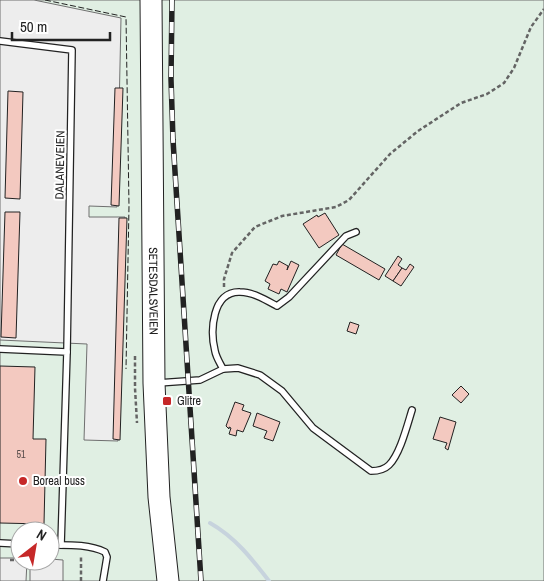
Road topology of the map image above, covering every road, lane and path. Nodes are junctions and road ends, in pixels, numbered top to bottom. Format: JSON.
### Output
{"nodes":[{"id":1,"x":151,"y":0,"type":"edge"},
{"id":2,"x":544,"y":9,"type":"edge"},
{"id":3,"x":0,"y":41,"type":"edge"},
{"id":4,"x":356,"y":232,"type":"dead end"},
{"id":5,"x":225,"y":296,"type":"junction"},
{"id":6,"x":0,"y":349,"type":"edge"},
{"id":7,"x":67,"y":352,"type":"junction"},
{"id":8,"x":223,"y":369,"type":"junction"},
{"id":9,"x":154,"y":383,"type":"junction"},
{"id":10,"x":412,"y":410,"type":"dead end"},
{"id":11,"x":61,"y":545,"type":"joint"},
{"id":12,"x":82,"y":546,"type":"junction"},
{"id":13,"x":81,"y":581,"type":"edge"},
{"id":14,"x":103,"y":581,"type":"edge"},
{"id":15,"x":168,"y":581,"type":"edge"}],
"edges":[{"from":1,"to":9,"type":"highway","name":"SETESDALSVEIEN"},
{"from":2,"to":5,"type":"path"},
{"from":3,"to":7,"type":"lane","name":"DALANEVEIEN"},
{"from":4,"to":5,"type":"lane"},
{"from":5,"to":8,"type":"lane"},
{"from":6,"to":7,"type":"lane"},
{"from":7,"to":11,"type":"lane","name":"DALANEVEIEN"},
{"from":8,"to":9,"type":"lane"},
{"from":8,"to":10,"type":"lane"},
{"from":9,"to":15,"type":"highway","name":"SETESDALSVEIEN"},
{"from":11,"to":12,"type":"lane"},
{"from":12,"to":13,"type":"path"},
{"from":12,"to":14,"type":"lane"}]}
